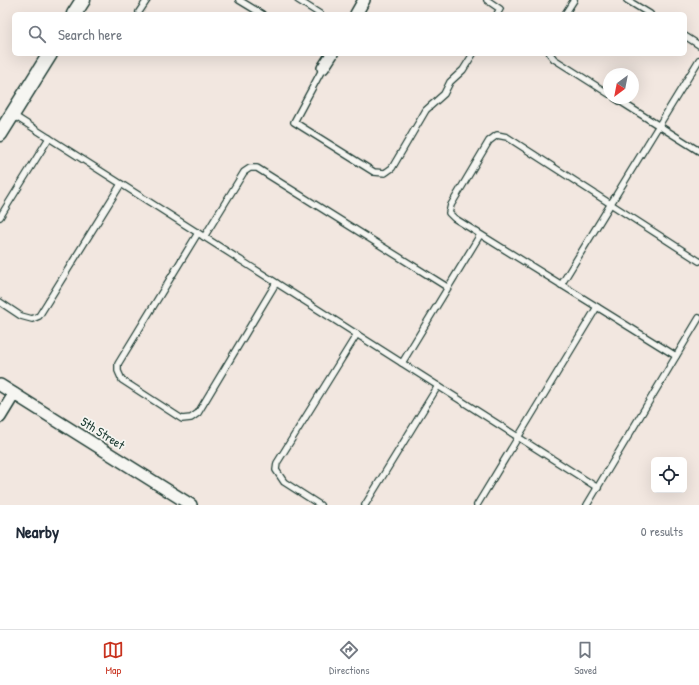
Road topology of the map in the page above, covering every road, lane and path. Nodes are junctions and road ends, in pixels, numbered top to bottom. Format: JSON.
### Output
{"nodes":[{"id":1,"x":83,"y":0,"type":"edge"},
{"id":2,"x":147,"y":0,"type":"edge"},
{"id":3,"x":239,"y":0,"type":"edge"},
{"id":4,"x":298,"y":0,"type":"edge"},
{"id":5,"x":364,"y":0,"type":"edge"},
{"id":6,"x":488,"y":0,"type":"edge"},
{"id":7,"x":574,"y":0,"type":"edge"},
{"id":8,"x":627,"y":0,"type":"edge"},
{"id":9,"x":75,"y":12,"type":"edge"},
{"id":10,"x":139,"y":12,"type":"dead end"},
{"id":11,"x":259,"y":12,"type":"edge"},
{"id":12,"x":317,"y":12,"type":"edge"},
{"id":13,"x":357,"y":12,"type":"edge"},
{"id":14,"x":498,"y":12,"type":"edge"},
{"id":15,"x":566,"y":12,"type":"edge"},
{"id":16,"x":647,"y":12,"type":"edge"},
{"id":17,"x":687,"y":37,"type":"edge"},
{"id":18,"x":699,"y":45,"type":"edge"},
{"id":19,"x":49,"y":56,"type":"edge"},
{"id":20,"x":329,"y":56,"type":"edge"},
{"id":21,"x":472,"y":56,"type":"edge"},
{"id":22,"x":552,"y":56,"type":"edge"},
{"id":23,"x":699,"y":60,"type":"edge"},
{"id":24,"x":323,"y":68,"type":"joint"},
{"id":25,"x":603,"y":90,"type":"edge"},
{"id":26,"x":625,"y":104,"type":"edge"},
{"id":27,"x":12,"y":114,"type":"junction"},
{"id":28,"x":658,"y":125,"type":"junction"},
{"id":29,"x":0,"y":134,"type":"edge"},
{"id":30,"x":49,"y":138,"type":"junction"},
{"id":31,"x":699,"y":150,"type":"edge"},
{"id":32,"x":121,"y":184,"type":"junction"},
{"id":33,"x":610,"y":204,"type":"junction"},
{"id":34,"x":0,"y":217,"type":"edge"},
{"id":35,"x":198,"y":233,"type":"junction"},
{"id":36,"x":480,"y":234,"type":"junction"},
{"id":37,"x":204,"y":237,"type":"junction"},
{"id":38,"x":699,"y":261,"type":"edge"},
{"id":39,"x":276,"y":283,"type":"junction"},
{"id":40,"x":561,"y":285,"type":"junction"},
{"id":41,"x":448,"y":287,"type":"junction"},
{"id":42,"x":0,"y":302,"type":"edge"},
{"id":43,"x":597,"y":307,"type":"junction"},
{"id":44,"x":699,"y":318,"type":"edge"},
{"id":45,"x":357,"y":334,"type":"junction"},
{"id":46,"x":676,"y":356,"type":"junction"},
{"id":47,"x":402,"y":363,"type":"junction"},
{"id":48,"x":0,"y":385,"type":"edge"},
{"id":49,"x":438,"y":386,"type":"junction"},
{"id":50,"x":14,"y":394,"type":"junction"},
{"id":51,"x":0,"y":417,"type":"edge"},
{"id":52,"x":518,"y":437,"type":"junction"},
{"id":53,"x":598,"y":488,"type":"junction"},
{"id":54,"x":176,"y":495,"type":"junction"},
{"id":55,"x":169,"y":505,"type":"edge"},
{"id":56,"x":191,"y":505,"type":"edge"},
{"id":57,"x":320,"y":505,"type":"edge"},
{"id":58,"x":365,"y":505,"type":"edge"},
{"id":59,"x":477,"y":505,"type":"edge"},
{"id":60,"x":587,"y":505,"type":"edge"}],
"edges":[{"from":1,"to":9,"type":"street"},
{"from":2,"to":10,"type":"lane"},
{"from":3,"to":11,"type":"lane"},
{"from":4,"to":12,"type":"lane"},
{"from":5,"to":13,"type":"street"},
{"from":6,"to":14,"type":"lane"},
{"from":7,"to":15,"type":"lane"},
{"from":8,"to":16,"type":"lane"},
{"from":17,"to":18,"type":"lane"},
{"from":19,"to":27,"type":"street"},
{"from":20,"to":24,"type":"street"},
{"from":21,"to":24,"type":"lane"},
{"from":22,"to":25,"type":"lane"},
{"from":23,"to":28,"type":"lane"},
{"from":26,"to":28,"type":"lane"},
{"from":27,"to":29,"type":"street"},
{"from":27,"to":30,"type":"lane"},
{"from":28,"to":31,"type":"lane"},
{"from":28,"to":33,"type":"lane"},
{"from":30,"to":32,"type":"lane"},
{"from":30,"to":34,"type":"lane"},
{"from":32,"to":35,"type":"lane"},
{"from":32,"to":42,"type":"lane"},
{"from":33,"to":36,"type":"lane"},
{"from":33,"to":38,"type":"lane"},
{"from":33,"to":40,"type":"lane"},
{"from":35,"to":37,"type":"lane"},
{"from":35,"to":39,"type":"lane"},
{"from":36,"to":40,"type":"lane"},
{"from":36,"to":41,"type":"lane"},
{"from":37,"to":39,"type":"lane"},
{"from":37,"to":41,"type":"lane"},
{"from":39,"to":45,"type":"lane"},
{"from":40,"to":43,"type":"lane"},
{"from":41,"to":47,"type":"lane"},
{"from":43,"to":46,"type":"lane"},
{"from":43,"to":52,"type":"lane"},
{"from":44,"to":46,"type":"lane"},
{"from":45,"to":47,"type":"lane"},
{"from":45,"to":57,"type":"lane"},
{"from":46,"to":53,"type":"lane"},
{"from":47,"to":49,"type":"lane"},
{"from":48,"to":50,"type":"street","name":"5th Street"},
{"from":49,"to":52,"type":"lane"},
{"from":49,"to":58,"type":"lane"},
{"from":50,"to":51,"type":"street"},
{"from":50,"to":54,"type":"street","name":"5th Street"},
{"from":52,"to":53,"type":"lane"},
{"from":52,"to":59,"type":"lane"},
{"from":53,"to":60,"type":"lane"},
{"from":54,"to":55,"type":"street"},
{"from":54,"to":56,"type":"street","name":"5th Street"}]}
